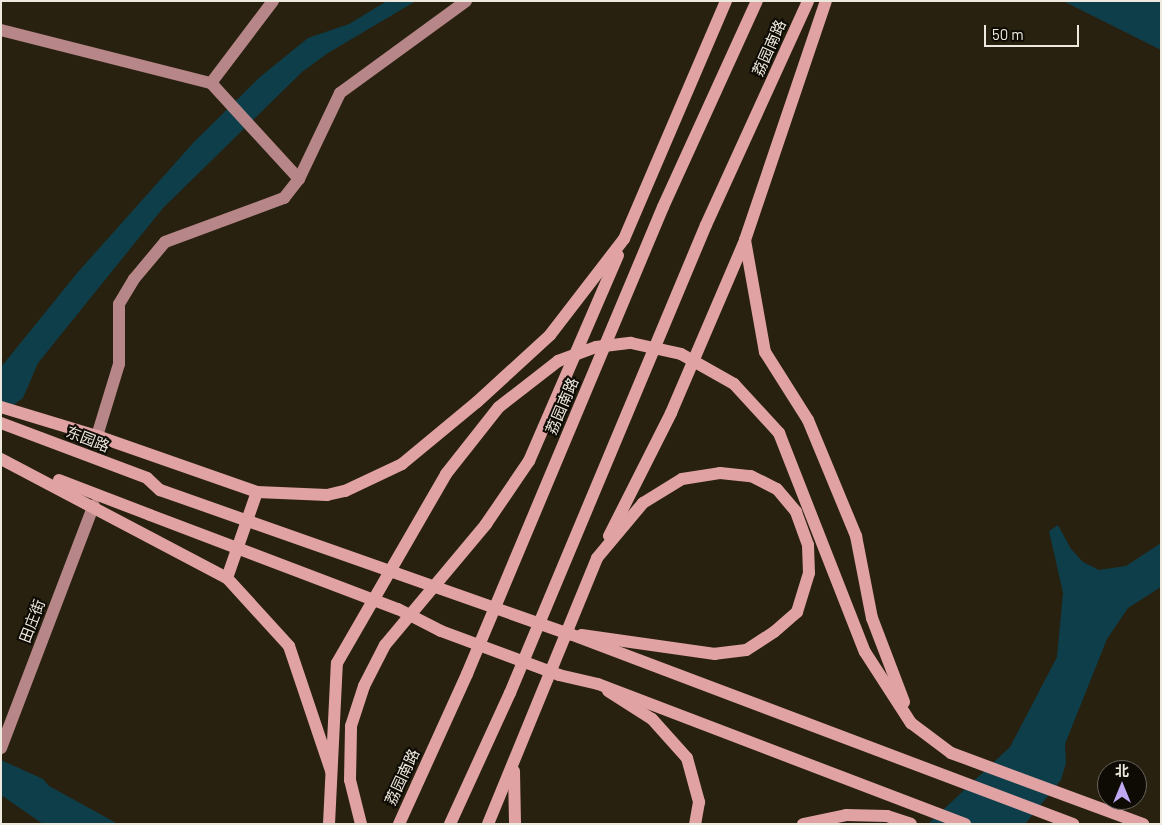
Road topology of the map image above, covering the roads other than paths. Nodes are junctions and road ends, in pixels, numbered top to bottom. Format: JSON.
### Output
{"nodes":[{"id":1,"x":273,"y":1,"type":"edge"},
{"id":2,"x":466,"y":1,"type":"edge"},
{"id":3,"x":726,"y":1,"type":"edge"},
{"id":4,"x":757,"y":1,"type":"edge"},
{"id":5,"x":808,"y":1,"type":"edge"},
{"id":6,"x":826,"y":1,"type":"edge"},
{"id":7,"x":1,"y":30,"type":"edge"},
{"id":8,"x":211,"y":83,"type":"junction"},
{"id":9,"x":299,"y":179,"type":"junction"},
{"id":10,"x":624,"y":239,"type":"junction"},
{"id":11,"x":746,"y":240,"type":"junction"},
{"id":12,"x":1,"y":407,"type":"edge"},
{"id":13,"x":1,"y":423,"type":"edge"},
{"id":14,"x":97,"y":436,"type":"junction"},
{"id":15,"x":1,"y":458,"type":"edge"},
{"id":16,"x":257,"y":492,"type":"junction"},
{"id":17,"x":94,"y":505,"type":"junction"},
{"id":18,"x":597,"y":558,"type":"junction"},
{"id":19,"x":227,"y":578,"type":"junction"},
{"id":20,"x":570,"y":634,"type":"junction"},
{"id":21,"x":598,"y":684,"type":"junction"},
{"id":22,"x":911,"y":723,"type":"junction"},
{"id":23,"x":1,"y":748,"type":"edge"},
{"id":24,"x":515,"y":761,"type":"junction"},
{"id":25,"x":331,"y":771,"type":"junction"},
{"id":26,"x":329,"y":824,"type":"edge"},
{"id":27,"x":361,"y":824,"type":"edge"},
{"id":28,"x":399,"y":824,"type":"edge"},
{"id":29,"x":450,"y":824,"type":"edge"},
{"id":30,"x":488,"y":824,"type":"edge"},
{"id":31,"x":514,"y":824,"type":"edge"},
{"id":32,"x":695,"y":824,"type":"edge"},
{"id":33,"x":803,"y":824,"type":"edge"},
{"id":34,"x":911,"y":824,"type":"edge"},
{"id":35,"x":965,"y":824,"type":"edge"},
{"id":36,"x":1073,"y":824,"type":"edge"},
{"id":37,"x":1143,"y":824,"type":"edge"}],
"edges":[{"from":1,"to":8,"type":"street"},
{"from":2,"to":9,"type":"street"},
{"from":3,"to":10,"type":"main road"},
{"from":4,"to":28,"type":"main road","name":"荔园南路"},
{"from":5,"to":29,"type":"main road","name":"荔园南路"},
{"from":6,"to":11,"type":"main road"},
{"from":7,"to":8,"type":"street"},
{"from":8,"to":9,"type":"street"},
{"from":9,"to":14,"type":"street"},
{"from":10,"to":16,"type":"main road"},
{"from":10,"to":27,"type":"main road"},
{"from":11,"to":18,"type":"main road"},
{"from":11,"to":22,"type":"main road"},
{"from":12,"to":14,"type":"main road"},
{"from":13,"to":20,"type":"main road","name":"东园路","bridge":true},
{"from":14,"to":16,"type":"main road"},
{"from":15,"to":17,"type":"main road"},
{"from":15,"to":21,"type":"main road","bridge":true},
{"from":16,"to":19,"type":"main road"},
{"from":17,"to":19,"type":"main road"},
{"from":17,"to":23,"type":"street","name":"田庄街"},
{"from":18,"to":20,"type":"main road","bridge":true},
{"from":18,"to":24,"type":"main road"},
{"from":19,"to":25,"type":"main road"},
{"from":20,"to":36,"type":"main road","bridge":true},
{"from":21,"to":32,"type":"main road","bridge":true},
{"from":21,"to":35,"type":"main road","bridge":true},
{"from":22,"to":25,"type":"main road","bridge":true},
{"from":22,"to":37,"type":"main road"},
{"from":24,"to":30,"type":"main road"},
{"from":24,"to":31,"type":"main road"},
{"from":25,"to":26,"type":"main road"},
{"from":33,"to":34,"type":"main road"}]}
